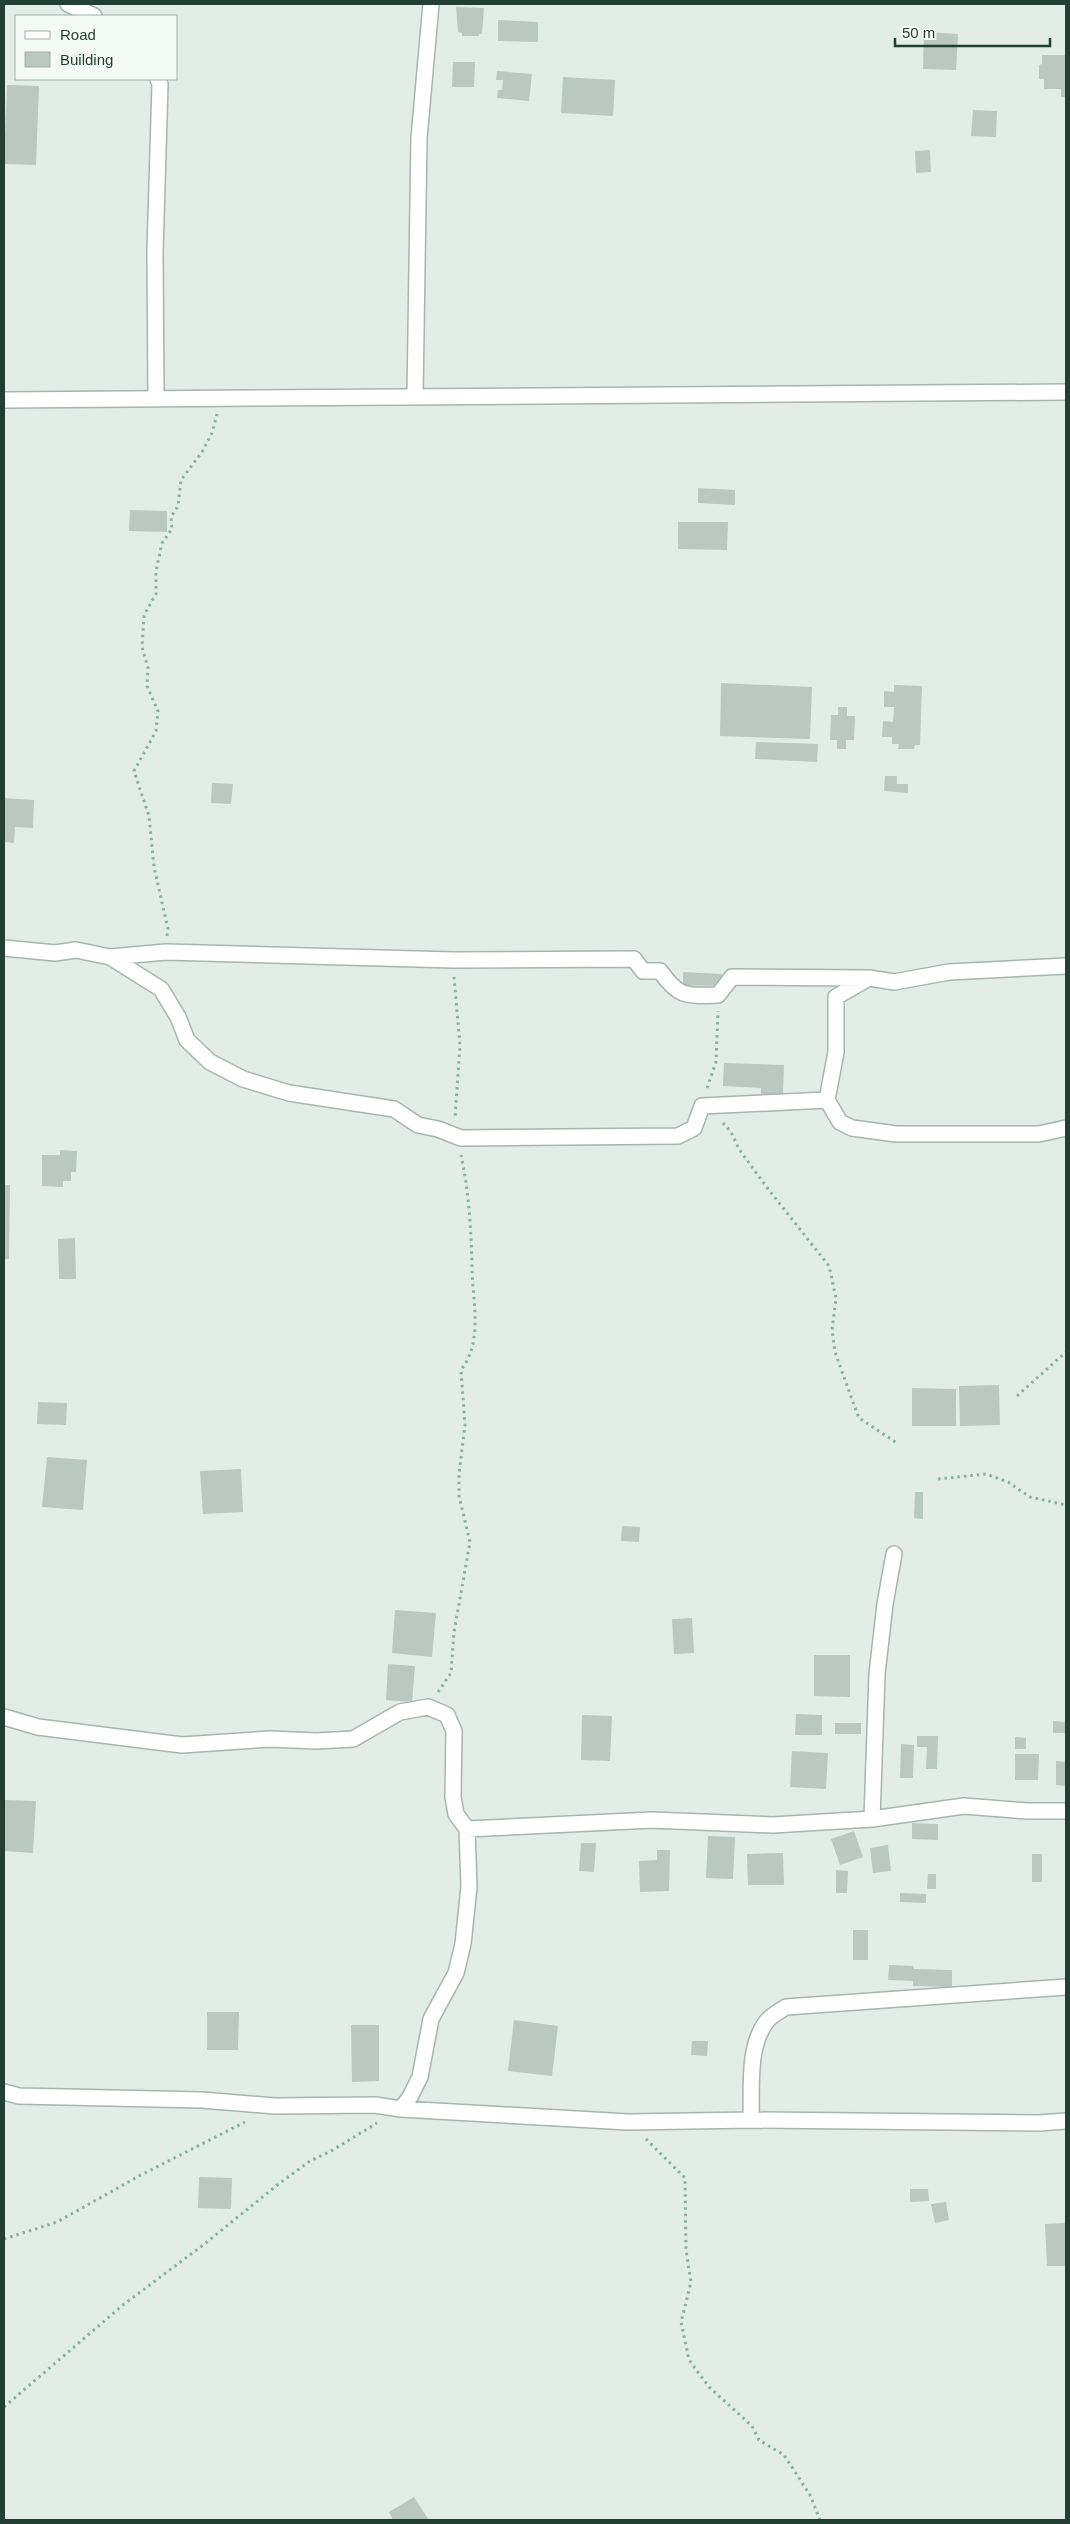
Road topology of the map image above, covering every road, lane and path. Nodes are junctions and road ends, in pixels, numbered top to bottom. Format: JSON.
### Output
{"nodes":[{"id":1,"x":73,"y":4,"type":"edge"},
{"id":2,"x":431,"y":4,"type":"edge"},
{"id":3,"x":92,"y":15,"type":"edge"},
{"id":4,"x":158,"y":80,"type":"edge"},
{"id":5,"x":1066,"y":392,"type":"edge"},
{"id":6,"x":415,"y":396,"type":"junction"},
{"id":7,"x":156,"y":398,"type":"junction"},
{"id":8,"x":217,"y":399,"type":"junction"},
{"id":9,"x":4,"y":400,"type":"edge"},
{"id":10,"x":4,"y":948,"type":"edge"},
{"id":11,"x":166,"y":952,"type":"junction"},
{"id":12,"x":110,"y":957,"type":"junction"},
{"id":13,"x":453,"y":960,"type":"junction"},
{"id":14,"x":1066,"y":966,"type":"edge"},
{"id":15,"x":869,"y":978,"type":"junction"},
{"id":16,"x":718,"y":995,"type":"junction"},
{"id":17,"x":827,"y":1100,"type":"junction"},
{"id":18,"x":702,"y":1106,"type":"junction"},
{"id":19,"x":1066,"y":1128,"type":"edge"},
{"id":20,"x":454,"y":1136,"type":"junction"},
{"id":21,"x":1066,"y":1352,"type":"edge"},
{"id":22,"x":1017,"y":1396,"type":"dead end"},
{"id":23,"x":898,"y":1442,"type":"dead end"},
{"id":24,"x":938,"y":1479,"type":"dead end"},
{"id":25,"x":1066,"y":1505,"type":"edge"},
{"id":26,"x":894,"y":1554,"type":"dead end"},
{"id":27,"x":428,"y":1707,"type":"junction"},
{"id":28,"x":4,"y":1717,"type":"edge"},
{"id":29,"x":1066,"y":1810,"type":"edge"},
{"id":30,"x":872,"y":1819,"type":"junction"},
{"id":31,"x":467,"y":1829,"type":"junction"},
{"id":32,"x":1066,"y":1987,"type":"edge"},
{"id":33,"x":4,"y":2092,"type":"edge"},
{"id":34,"x":401,"y":2109,"type":"junction"},
{"id":35,"x":249,"y":2120,"type":"dead end"},
{"id":36,"x":751,"y":2120,"type":"junction"},
{"id":37,"x":1066,"y":2121,"type":"edge"},
{"id":38,"x":628,"y":2122,"type":"junction"},
{"id":39,"x":4,"y":2239,"type":"edge"},
{"id":40,"x":4,"y":2407,"type":"edge"},
{"id":41,"x":820,"y":2520,"type":"edge"}],
"edges":[{"from":1,"to":3,"type":"street"},
{"from":2,"to":6,"type":"street"},
{"from":4,"to":7,"type":"street"},
{"from":5,"to":6,"type":"street"},
{"from":6,"to":8,"type":"street"},
{"from":7,"to":8,"type":"street"},
{"from":7,"to":9,"type":"street"},
{"from":8,"to":11,"type":"path"},
{"from":10,"to":12,"type":"street"},
{"from":11,"to":12,"type":"street"},
{"from":11,"to":13,"type":"street"},
{"from":12,"to":20,"type":"street"},
{"from":13,"to":16,"type":"street"},
{"from":13,"to":20,"type":"path"},
{"from":14,"to":15,"type":"street"},
{"from":15,"to":16,"type":"street"},
{"from":15,"to":17,"type":"street"},
{"from":16,"to":18,"type":"path"},
{"from":17,"to":18,"type":"street"},
{"from":17,"to":19,"type":"street"},
{"from":18,"to":20,"type":"street"},
{"from":18,"to":23,"type":"path"},
{"from":20,"to":27,"type":"path"},
{"from":21,"to":22,"type":"path"},
{"from":24,"to":25,"type":"path"},
{"from":26,"to":30,"type":"street"},
{"from":27,"to":28,"type":"street"},
{"from":27,"to":31,"type":"street"},
{"from":29,"to":30,"type":"street"},
{"from":30,"to":31,"type":"street"},
{"from":31,"to":34,"type":"street"},
{"from":32,"to":36,"type":"street"},
{"from":33,"to":34,"type":"street"},
{"from":34,"to":38,"type":"street"},
{"from":34,"to":40,"type":"path"},
{"from":35,"to":39,"type":"path"},
{"from":36,"to":37,"type":"street"},
{"from":36,"to":38,"type":"street"},
{"from":38,"to":41,"type":"path"}]}
